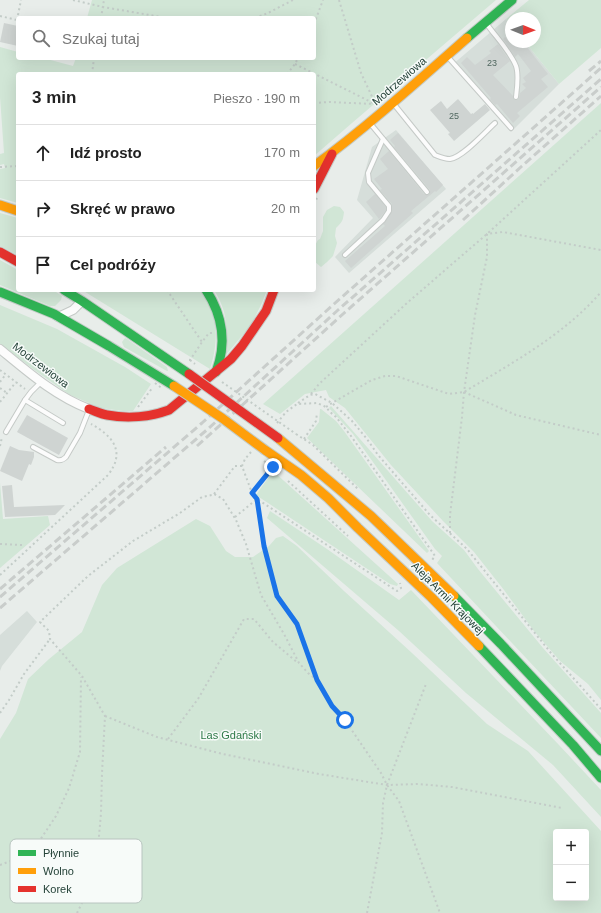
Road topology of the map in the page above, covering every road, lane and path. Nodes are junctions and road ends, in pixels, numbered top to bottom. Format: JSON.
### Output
{"nodes":[{"id":1,"x":21,"y":0,"type":"edge"},
{"id":2,"x":73,"y":0,"type":"edge"},
{"id":3,"x":104,"y":0,"type":"edge"},
{"id":4,"x":293,"y":0,"type":"edge"},
{"id":5,"x":322,"y":0,"type":"edge"},
{"id":6,"x":339,"y":0,"type":"edge"},
{"id":7,"x":512,"y":0,"type":"edge"},
{"id":8,"x":103,"y":7,"type":"junction"},
{"id":9,"x":0,"y":16,"type":"edge"},
{"id":10,"x":19,"y":16,"type":"edge"},
{"id":11,"x":101,"y":16,"type":"edge"},
{"id":12,"x":155,"y":16,"type":"edge"},
{"id":13,"x":260,"y":16,"type":"edge"},
{"id":14,"x":316,"y":18,"type":"edge"},
{"id":15,"x":16,"y":20,"type":"edge"},
{"id":16,"x":485,"y":23,"type":"junction"},
{"id":17,"x":447,"y":56,"type":"junction"},
{"id":18,"x":94,"y":60,"type":"edge"},
{"id":19,"x":297,"y":60,"type":"edge"},
{"id":20,"x":295,"y":64,"type":"junction"},
{"id":21,"x":92,"y":72,"type":"edge"},
{"id":22,"x":289,"y":72,"type":"edge"},
{"id":23,"x":311,"y":72,"type":"edge"},
{"id":24,"x":316,"y":75,"type":"edge"},
{"id":25,"x":516,"y":97,"type":"dead end"},
{"id":26,"x":393,"y":102,"type":"junction"},
{"id":27,"x":316,"y":103,"type":"edge"},
{"id":28,"x":376,"y":105,"type":"junction"},
{"id":29,"x":369,"y":122,"type":"junction"},
{"id":30,"x":495,"y":123,"type":"dead end"},
{"id":31,"x":511,"y":128,"type":"dead end"},
{"id":32,"x":601,"y":130,"type":"edge"},
{"id":33,"x":383,"y":138,"type":"junction"},
{"id":34,"x":333,"y":152,"type":"junction"},
{"id":35,"x":316,"y":165,"type":"edge"},
{"id":36,"x":16,"y":166,"type":"edge"},
{"id":37,"x":0,"y":168,"type":"edge"},
{"id":38,"x":317,"y":191,"type":"edge"},
{"id":39,"x":427,"y":192,"type":"dead end"},
{"id":40,"x":0,"y":205,"type":"edge"},
{"id":41,"x":16,"y":210,"type":"edge"},
{"id":42,"x":487,"y":234,"type":"junction"},
{"id":43,"x":601,"y":250,"type":"edge"},
{"id":44,"x":0,"y":252,"type":"edge"},
{"id":45,"x":345,"y":255,"type":"dead end"},
{"id":46,"x":16,"y":261,"type":"edge"},
{"id":47,"x":0,"y":292,"type":"edge"},
{"id":48,"x":68,"y":292,"type":"edge"},
{"id":49,"x":168,"y":292,"type":"edge"},
{"id":50,"x":208,"y":292,"type":"edge"},
{"id":51,"x":273,"y":292,"type":"edge"},
{"id":52,"x":601,"y":292,"type":"edge"},
{"id":53,"x":82,"y":300,"type":"junction"},
{"id":54,"x":58,"y":317,"type":"junction"},
{"id":55,"x":0,"y":349,"type":"edge"},
{"id":56,"x":196,"y":365,"type":"dead end"},
{"id":57,"x":216,"y":372,"type":"junction"},
{"id":58,"x":6,"y":374,"type":"dead end"},
{"id":59,"x":0,"y":382,"type":"edge"},
{"id":60,"x":16,"y":382,"type":"dead end"},
{"id":61,"x":41,"y":382,"type":"junction"},
{"id":62,"x":221,"y":382,"type":"dead end"},
{"id":63,"x":155,"y":383,"type":"dead end"},
{"id":64,"x":0,"y":388,"type":"edge"},
{"id":65,"x":464,"y":392,"type":"junction"},
{"id":66,"x":6,"y":394,"type":"junction"},
{"id":67,"x":310,"y":395,"type":"junction"},
{"id":68,"x":25,"y":400,"type":"junction"},
{"id":69,"x":0,"y":402,"type":"edge"},
{"id":70,"x":332,"y":403,"type":"junction"},
{"id":71,"x":297,"y":404,"type":"junction"},
{"id":72,"x":326,"y":407,"type":"junction"},
{"id":73,"x":89,"y":409,"type":"junction"},
{"id":74,"x":136,"y":410,"type":"dead end"},
{"id":75,"x":316,"y":413,"type":"dead end"},
{"id":76,"x":283,"y":417,"type":"dead end"},
{"id":77,"x":85,"y":421,"type":"junction"},
{"id":78,"x":63,"y":423,"type":"dead end"},
{"id":79,"x":6,"y":432,"type":"dead end"},
{"id":80,"x":0,"y":434,"type":"edge"},
{"id":81,"x":296,"y":434,"type":"dead end"},
{"id":82,"x":601,"y":436,"type":"edge"},
{"id":83,"x":304,"y":439,"type":"dead end"},
{"id":84,"x":0,"y":446,"type":"edge"},
{"id":85,"x":33,"y":447,"type":"dead end"},
{"id":86,"x":248,"y":456,"type":"dead end"},
{"id":87,"x":242,"y":466,"type":"junction"},
{"id":88,"x":273,"y":467,"type":"dead end"},
{"id":89,"x":285,"y":478,"type":"dead end"},
{"id":90,"x":252,"y":493,"type":"junction"},
{"id":91,"x":214,"y":494,"type":"junction"},
{"id":92,"x":257,"y":499,"type":"junction"},
{"id":93,"x":235,"y":517,"type":"junction"},
{"id":94,"x":450,"y":534,"type":"junction"},
{"id":95,"x":348,"y":535,"type":"dead end"},
{"id":96,"x":0,"y":544,"type":"edge"},
{"id":97,"x":22,"y":545,"type":"dead end"},
{"id":98,"x":432,"y":560,"type":"dead end"},
{"id":99,"x":0,"y":575,"type":"edge"},
{"id":100,"x":400,"y":583,"type":"dead end"},
{"id":101,"x":50,"y":639,"type":"junction"},
{"id":102,"x":299,"y":664,"type":"junction"},
{"id":103,"x":82,"y":676,"type":"junction"},
{"id":104,"x":317,"y":680,"type":"junction"},
{"id":105,"x":426,"y":684,"type":"dead end"},
{"id":106,"x":601,"y":709,"type":"edge"},
{"id":107,"x":0,"y":713,"type":"edge"},
{"id":108,"x":105,"y":716,"type":"junction"},
{"id":109,"x":168,"y":739,"type":"junction"},
{"id":110,"x":601,"y":751,"type":"edge"},
{"id":111,"x":601,"y":778,"type":"edge"},
{"id":112,"x":387,"y":785,"type":"junction"},
{"id":113,"x":562,"y":808,"type":"dead end"},
{"id":114,"x":41,"y":839,"type":"edge"},
{"id":115,"x":99,"y":839,"type":"edge"},
{"id":116,"x":10,"y":861,"type":"edge"},
{"id":117,"x":0,"y":865,"type":"edge"},
{"id":118,"x":82,"y":903,"type":"edge"},
{"id":119,"x":77,"y":913,"type":"edge"},
{"id":120,"x":367,"y":913,"type":"edge"},
{"id":121,"x":440,"y":913,"type":"edge"}],
"edges":[{"from":1,"to":10,"type":"path"},
{"from":2,"to":8,"type":"path"},
{"from":3,"to":8,"type":"path"},
{"from":4,"to":13,"type":"path"},
{"from":5,"to":14,"type":"path"},
{"from":6,"to":28,"type":"path"},
{"from":7,"to":16,"type":"main road","name":"Modrzewiowa"},
{"from":8,"to":11,"type":"path"},
{"from":8,"to":12,"type":"path"},
{"from":9,"to":15,"type":"path"},
{"from":16,"to":17,"type":"main road","name":"Modrzewiowa"},
{"from":16,"to":25,"type":"lane"},
{"from":17,"to":26,"type":"main road","name":"Modrzewiowa"},
{"from":17,"to":31,"type":"lane"},
{"from":18,"to":21,"type":"path"},
{"from":19,"to":20,"type":"path"},
{"from":20,"to":22,"type":"path"},
{"from":20,"to":23,"type":"path"},
{"from":24,"to":28,"type":"path"},
{"from":26,"to":29,"type":"main road","name":"Modrzewiowa"},
{"from":26,"to":30,"type":"lane"},
{"from":27,"to":28,"type":"path"},
{"from":29,"to":33,"type":"lane"},
{"from":29,"to":34,"type":"main road","name":"Modrzewiowa"},
{"from":32,"to":42,"type":"path"},
{"from":33,"to":39,"type":"lane"},
{"from":33,"to":45,"type":"lane"},
{"from":34,"to":35,"type":"main road"},
{"from":34,"to":38,"type":"main road","name":"Modrzewiowa"},
{"from":36,"to":37,"type":"path"},
{"from":40,"to":41,"type":"main road"},
{"from":42,"to":43,"type":"path"},
{"from":42,"to":65,"type":"path"},
{"from":42,"to":67,"type":"path"},
{"from":44,"to":46,"type":"main road"},
{"from":47,"to":54,"type":"main road","name":"Aleja Armii Krajowej"},
{"from":48,"to":53,"type":"main road","name":"Aleja Armii Krajowej"},
{"from":49,"to":56,"type":"path","bridge":true},
{"from":50,"to":57,"type":"main road"},
{"from":51,"to":57,"type":"main road"},
{"from":52,"to":65,"type":"path"},
{"from":53,"to":54,"type":"street"},
{"from":53,"to":110,"type":"main road","name":"Aleja Armii Krajowej","bridge":true},
{"from":54,"to":111,"type":"main road","name":"Aleja Armii Krajowej","bridge":true},
{"from":55,"to":61,"type":"street","name":"Modrzewiowa"},
{"from":57,"to":73,"type":"main road"},
{"from":58,"to":59,"type":"path"},
{"from":60,"to":66,"type":"path"},
{"from":61,"to":68,"type":"lane"},
{"from":61,"to":73,"type":"street","name":"Modrzewiowa"},
{"from":62,"to":81,"type":"path","bridge":true},
{"from":63,"to":74,"type":"path"},
{"from":64,"to":66,"type":"path"},
{"from":65,"to":70,"type":"path"},
{"from":65,"to":82,"type":"path"},
{"from":65,"to":94,"type":"path"},
{"from":66,"to":69,"type":"path"},
{"from":67,"to":70,"type":"path"},
{"from":67,"to":71,"type":"path"},
{"from":68,"to":78,"type":"lane"},
{"from":68,"to":79,"type":"lane"},
{"from":70,"to":72,"type":"path"},
{"from":70,"to":94,"type":"path"},
{"from":71,"to":72,"type":"path"},
{"from":71,"to":76,"type":"path"},
{"from":72,"to":98,"type":"path"},
{"from":73,"to":77,"type":"lane"},
{"from":75,"to":83,"type":"path"},
{"from":77,"to":85,"type":"lane"},
{"from":77,"to":99,"type":"path"},
{"from":80,"to":84,"type":"path"},
{"from":86,"to":87,"type":"path"},
{"from":87,"to":90,"type":"path"},
{"from":87,"to":91,"type":"path"},
{"from":88,"to":90,"type":"path"},
{"from":89,"to":95,"type":"path"},
{"from":90,"to":92,"type":"path"},
{"from":91,"to":93,"type":"path"},
{"from":91,"to":101,"type":"path"},
{"from":92,"to":93,"type":"path"},
{"from":92,"to":100,"type":"path"},
{"from":92,"to":104,"type":"path"},
{"from":93,"to":102,"type":"path"},
{"from":94,"to":106,"type":"path"},
{"from":96,"to":97,"type":"path"},
{"from":101,"to":103,"type":"path"},
{"from":101,"to":107,"type":"path"},
{"from":102,"to":104,"type":"path"},
{"from":102,"to":109,"type":"path"},
{"from":103,"to":108,"type":"path"},
{"from":103,"to":114,"type":"path"},
{"from":104,"to":112,"type":"path"},
{"from":105,"to":112,"type":"path"},
{"from":108,"to":109,"type":"path"},
{"from":108,"to":115,"type":"path"},
{"from":109,"to":112,"type":"path"},
{"from":112,"to":113,"type":"path"},
{"from":112,"to":120,"type":"path"},
{"from":112,"to":121,"type":"path"},
{"from":116,"to":117,"type":"path"},
{"from":118,"to":119,"type":"path"}]}
